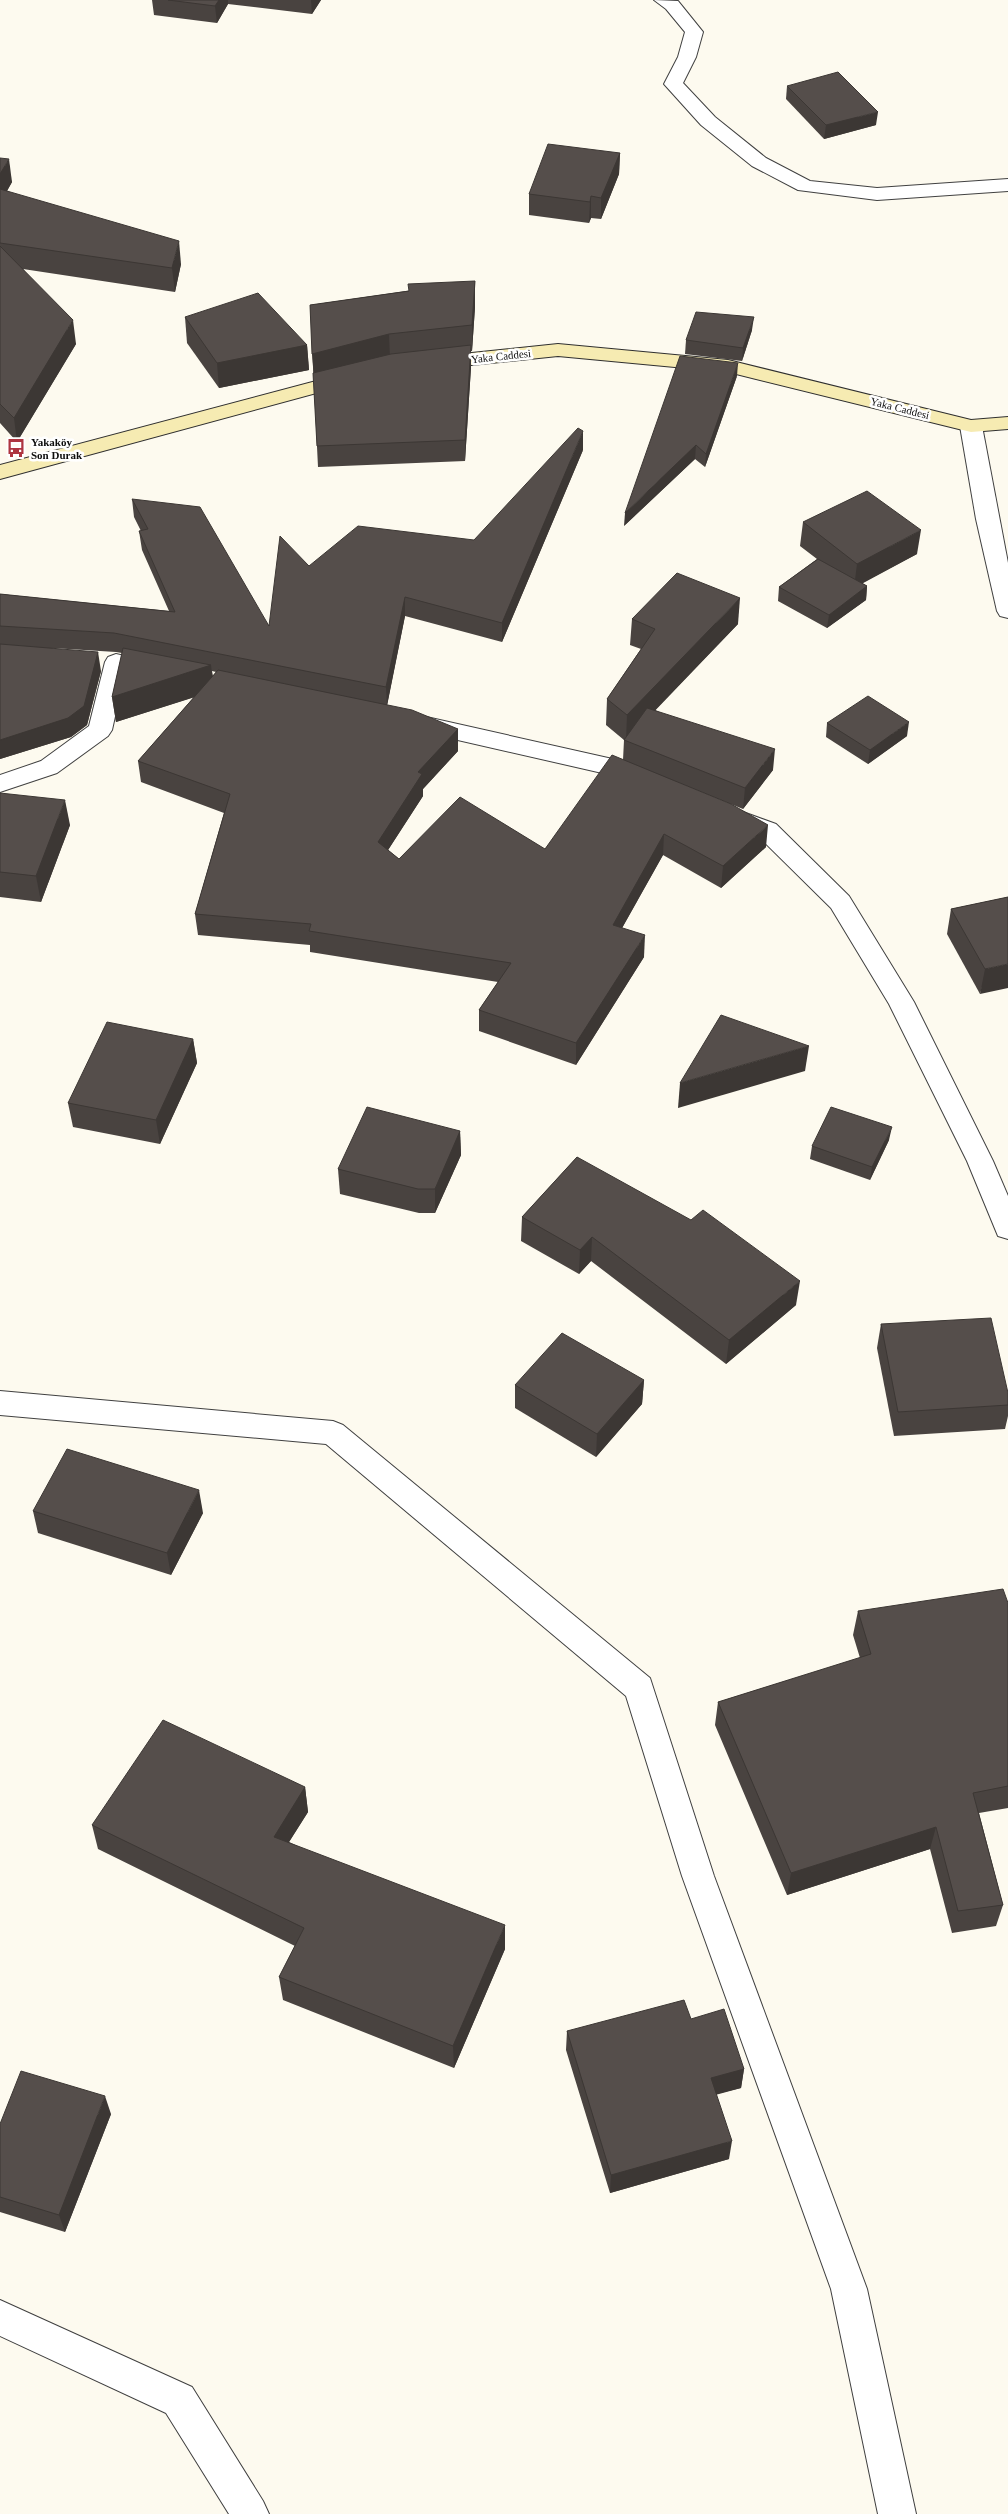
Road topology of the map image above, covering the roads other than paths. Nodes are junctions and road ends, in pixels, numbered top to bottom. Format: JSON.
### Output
{"nodes":[{"id":1,"x":663,"y":0,"type":"edge"},
{"id":2,"x":1008,"y":185,"type":"edge"},
{"id":3,"x":410,"y":365,"type":"edge"},
{"id":4,"x":371,"y":372,"type":"edge"},
{"id":5,"x":1008,"y":423,"type":"edge"},
{"id":6,"x":972,"y":426,"type":"junction"},
{"id":7,"x":0,"y":472,"type":"edge"},
{"id":8,"x":1008,"y":611,"type":"edge"},
{"id":9,"x":183,"y":675,"type":"edge"},
{"id":10,"x":403,"y":719,"type":"edge"},
{"id":11,"x":0,"y":784,"type":"edge"},
{"id":12,"x":661,"y":786,"type":"edge"},
{"id":13,"x":714,"y":808,"type":"edge"},
{"id":14,"x":1008,"y":1228,"type":"edge"},
{"id":15,"x":0,"y":1403,"type":"edge"},
{"id":16,"x":0,"y":2318,"type":"edge"},
{"id":17,"x":250,"y":2514,"type":"edge"},
{"id":18,"x":897,"y":2514,"type":"edge"}],
"edges":[{"from":1,"to":2,"type":"street"},
{"from":3,"to":6,"type":"street","name":"Yaka Caddesi"},
{"from":4,"to":7,"type":"street"},
{"from":5,"to":6,"type":"street","name":"Yaka Caddesi"},
{"from":6,"to":8,"type":"street"},
{"from":9,"to":11,"type":"street"},
{"from":10,"to":12,"type":"street"},
{"from":13,"to":14,"type":"street"},
{"from":15,"to":18,"type":"street"},
{"from":16,"to":17,"type":"street"}]}
